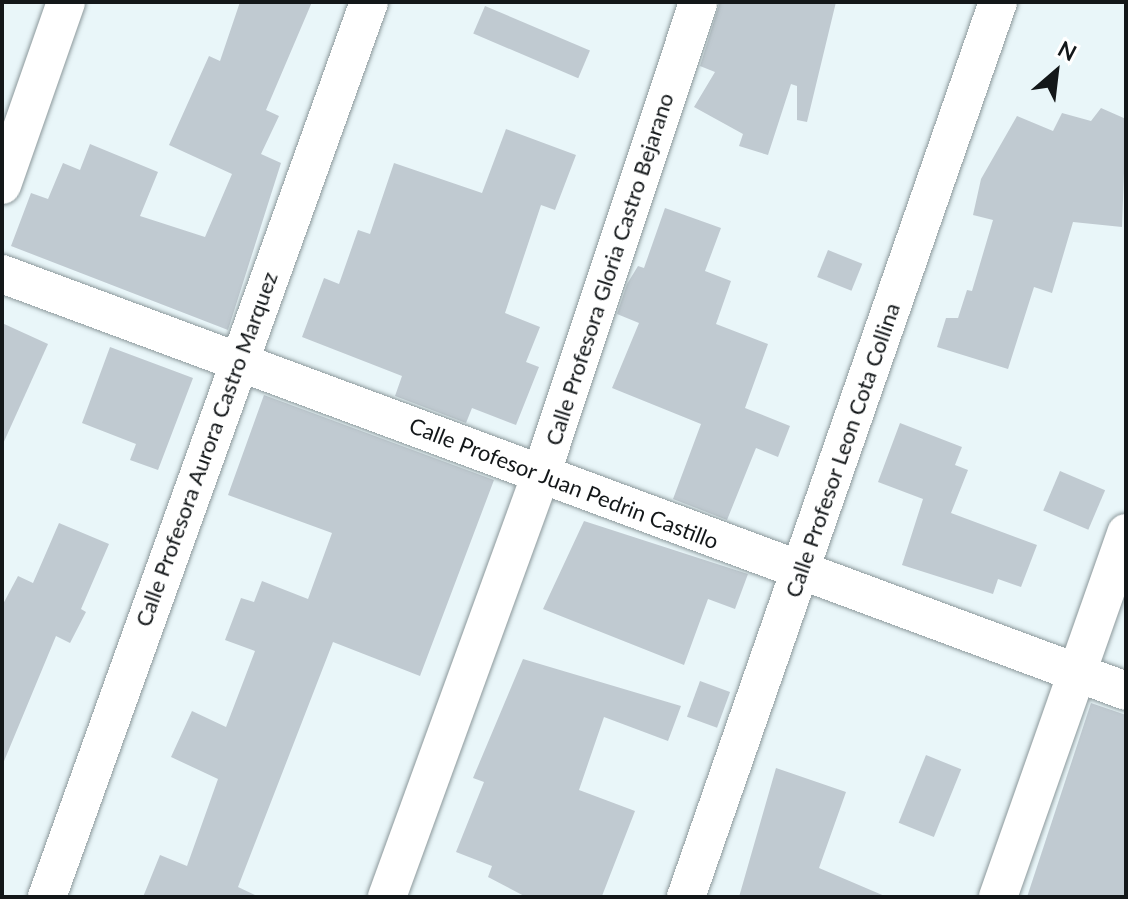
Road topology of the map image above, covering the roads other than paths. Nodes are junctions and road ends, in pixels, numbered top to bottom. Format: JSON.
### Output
{"nodes":[{"id":1,"x":66,"y":2,"type":"edge"},
{"id":2,"x":369,"y":2,"type":"edge"},
{"id":3,"x":698,"y":2,"type":"edge"},
{"id":4,"x":998,"y":2,"type":"edge"},
{"id":5,"x":2,"y":185,"type":"edge"},
{"id":6,"x":2,"y":274,"type":"edge"},
{"id":7,"x":237,"y":360,"type":"junction"},
{"id":8,"x":541,"y":475,"type":"junction"},
{"id":9,"x":1126,"y":533,"type":"edge"},
{"id":10,"x":800,"y":571,"type":"junction"},
{"id":11,"x":1076,"y":674,"type":"junction"},
{"id":12,"x":1126,"y":691,"type":"edge"},
{"id":13,"x":47,"y":897,"type":"edge"},
{"id":14,"x":387,"y":897,"type":"edge"},
{"id":15,"x":686,"y":897,"type":"edge"},
{"id":16,"x":998,"y":897,"type":"edge"}],
"edges":[{"from":1,"to":5,"type":"street"},
{"from":2,"to":7,"type":"street","name":"Calle Profesora Aurora Castro Marquez"},
{"from":3,"to":8,"type":"street","name":"Calle Profesora Gloria Castro Bejarano"},
{"from":4,"to":10,"type":"street","name":"Calle Profesor Leon Cota Collina"},
{"from":6,"to":7,"type":"street","name":"Calle Profesor Juan Pedrin Castillo"},
{"from":7,"to":8,"type":"street","name":"Calle Profesor Juan Pedrin Castillo"},
{"from":7,"to":13,"type":"street","name":"Calle Profesora Aurora Castro Marquez"},
{"from":8,"to":10,"type":"street","name":"Calle Profesor Juan Pedrin Castillo"},
{"from":8,"to":14,"type":"street","name":"Calle Profesora Gloria Castro Bejarano"},
{"from":9,"to":11,"type":"street"},
{"from":10,"to":11,"type":"street","name":"Calle Profesor Juan Pedrin Castillo"},
{"from":10,"to":15,"type":"street","name":"Calle Profesor Leon Cota Collina"},
{"from":11,"to":12,"type":"street","name":"Calle Profesor Juan Pedrin Castillo"},
{"from":11,"to":16,"type":"street"}]}
